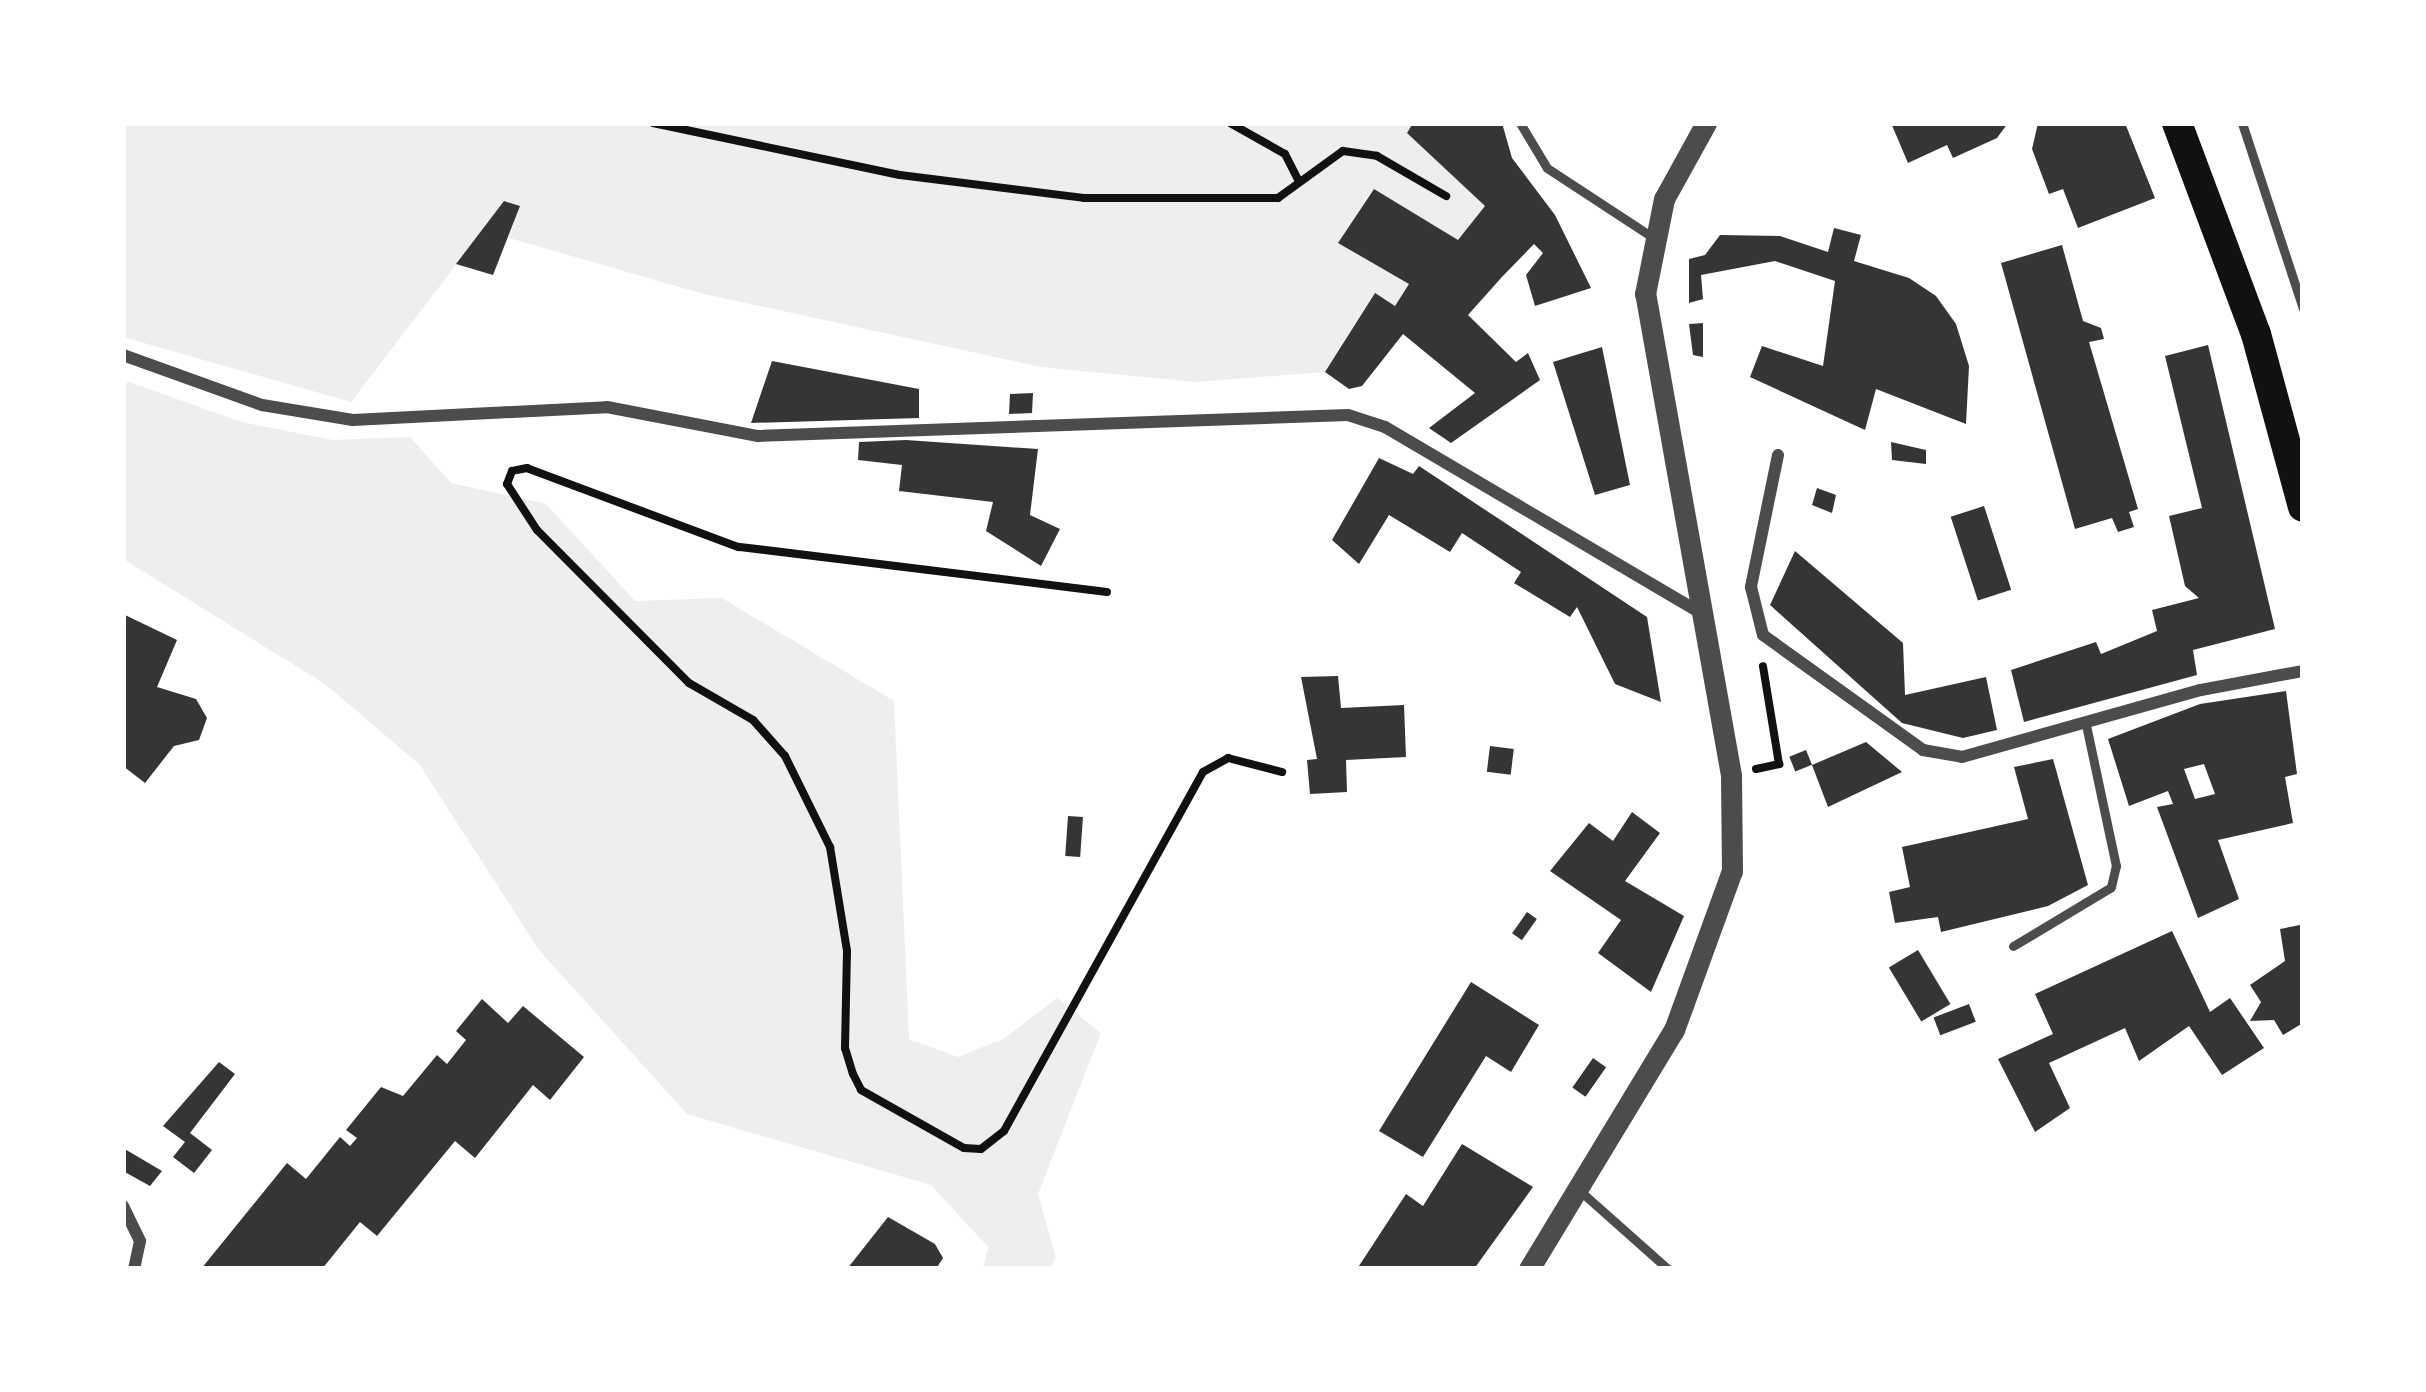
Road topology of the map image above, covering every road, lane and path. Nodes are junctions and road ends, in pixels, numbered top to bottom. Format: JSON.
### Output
{"nodes":[{"id":1,"x":653,"y":123,"type":"edge"},
{"id":2,"x":1230,"y":123,"type":"edge"},
{"id":3,"x":1520,"y":123,"type":"edge"},
{"id":4,"x":1706,"y":123,"type":"edge"},
{"id":5,"x":2242,"y":123,"type":"edge"},
{"id":6,"x":2185,"y":125,"type":"edge"},
{"id":7,"x":1298,"y":180,"type":"junction"},
{"id":8,"x":1446,"y":196,"type":"dead end"},
{"id":9,"x":1651,"y":236,"type":"junction"},
{"id":10,"x":2303,"y":308,"type":"edge"},
{"id":11,"x":123,"y":355,"type":"edge"},
{"id":12,"x":1778,"y":455,"type":"dead end"},
{"id":13,"x":2303,"y":507,"type":"edge"},
{"id":14,"x":1106,"y":592,"type":"dead end"},
{"id":15,"x":1703,"y":615,"type":"junction"},
{"id":16,"x":2303,"y":671,"type":"edge"},
{"id":17,"x":1762,"y":675,"type":"dead end"},
{"id":18,"x":2086,"y":725,"type":"junction"},
{"id":19,"x":1779,"y":764,"type":"dead end"},
{"id":20,"x":1282,"y":772,"type":"dead end"},
{"id":21,"x":2013,"y":946,"type":"dead end"},
{"id":22,"x":1579,"y":1190,"type":"junction"},
{"id":23,"x":123,"y":1206,"type":"edge"},
{"id":24,"x":134,"y":1269,"type":"edge"},
{"id":25,"x":1528,"y":1269,"type":"edge"},
{"id":26,"x":1668,"y":1269,"type":"edge"}],
"edges":[{"from":1,"to":7,"type":"path"},
{"from":2,"to":7,"type":"path"},
{"from":3,"to":9,"type":"lane"},
{"from":4,"to":9,"type":"street"},
{"from":5,"to":10,"type":"lane"},
{"from":6,"to":13,"type":"main road"},
{"from":7,"to":8,"type":"path"},
{"from":9,"to":15,"type":"street"},
{"from":11,"to":15,"type":"street"},
{"from":12,"to":18,"type":"street"},
{"from":14,"to":20,"type":"path"},
{"from":15,"to":22,"type":"street"},
{"from":16,"to":18,"type":"street"},
{"from":17,"to":19,"type":"path"},
{"from":18,"to":21,"type":"lane"},
{"from":22,"to":25,"type":"street"},
{"from":22,"to":26,"type":"lane"},
{"from":23,"to":24,"type":"street"}]}
